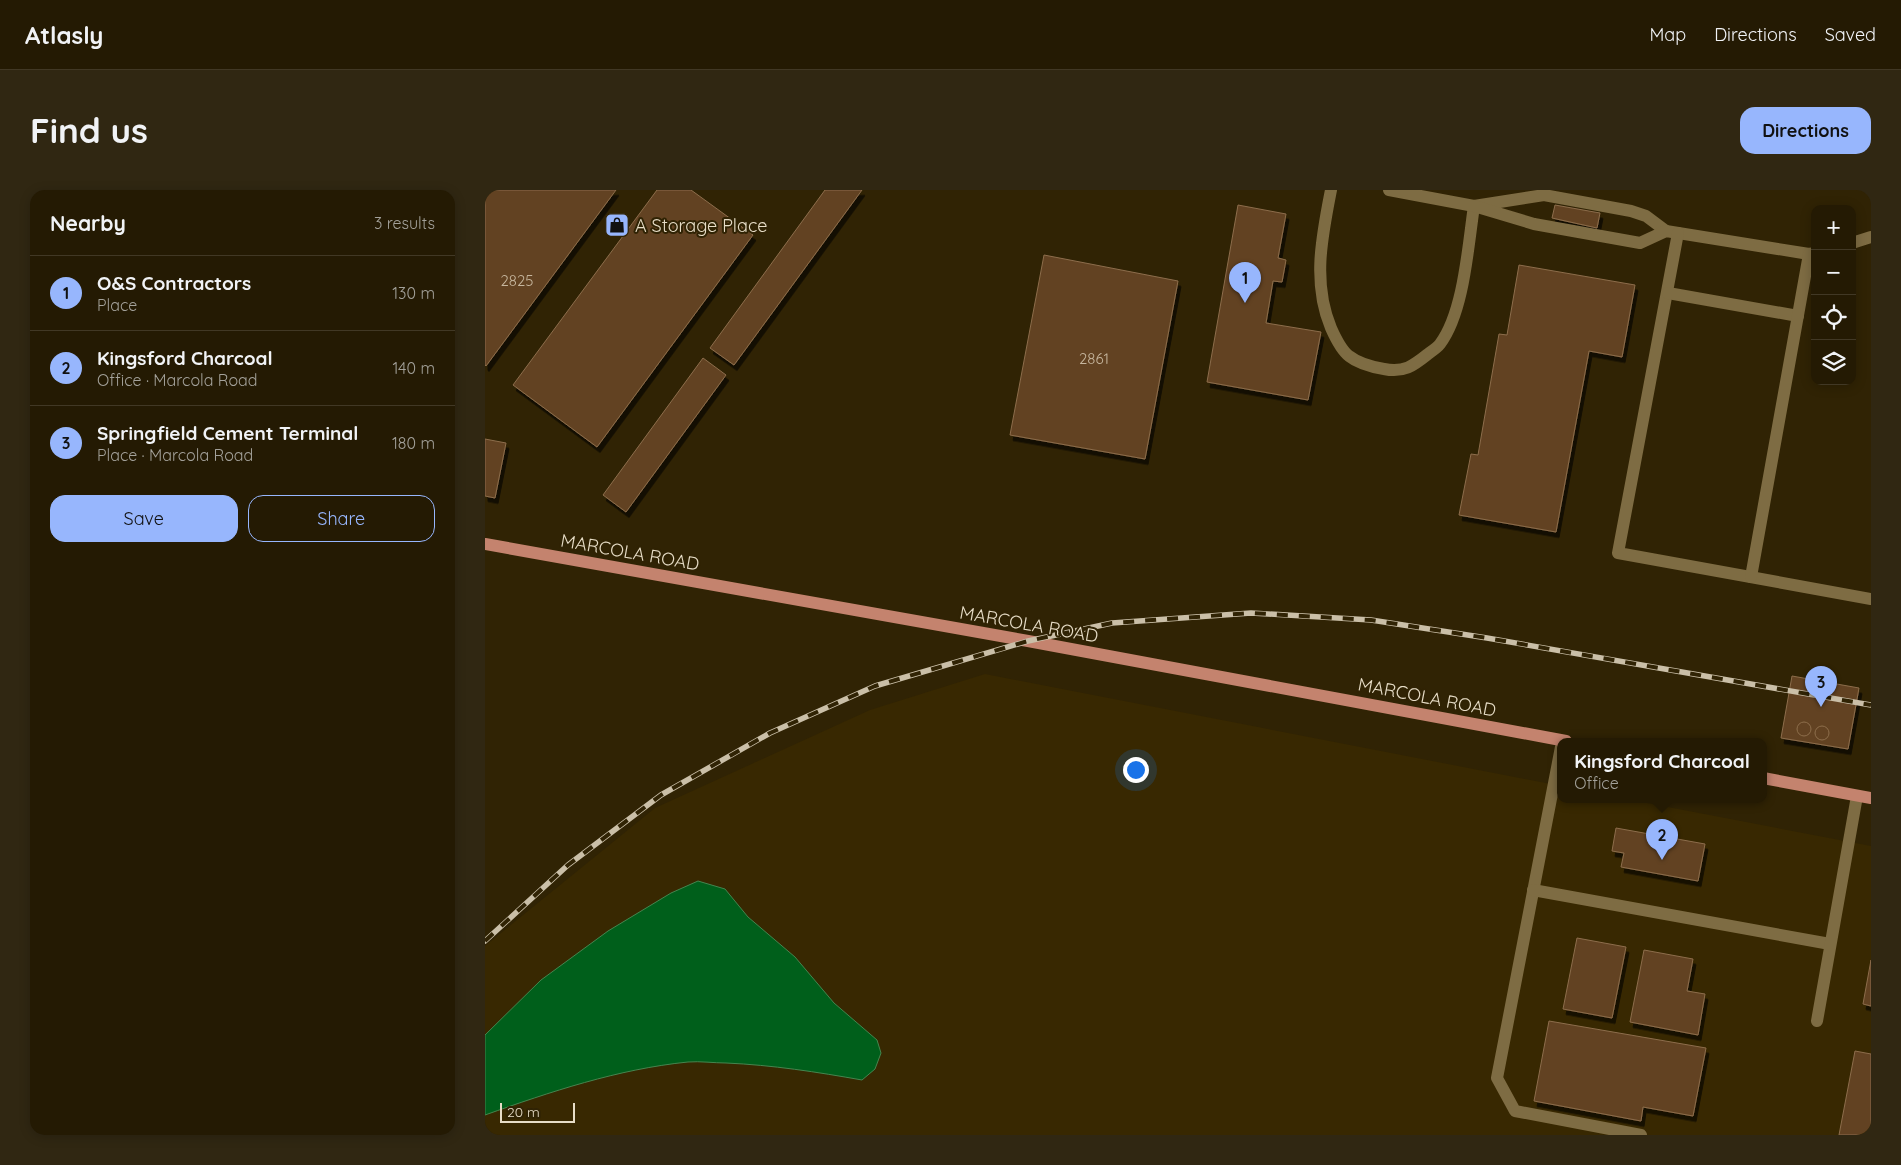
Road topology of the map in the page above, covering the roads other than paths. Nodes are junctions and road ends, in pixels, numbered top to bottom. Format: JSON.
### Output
{"nodes":[{"id":1,"x":1331,"y":190,"type":"edge"},
{"id":2,"x":1389,"y":190,"type":"edge"},
{"id":3,"x":1474,"y":206,"type":"junction"},
{"id":4,"x":1672,"y":232,"type":"junction"},
{"id":5,"x":1871,"y":237,"type":"edge"},
{"id":6,"x":1856,"y":242,"type":"edge"},
{"id":7,"x":1811,"y":253,"type":"edge"},
{"id":8,"x":1811,"y":258,"type":"edge"},
{"id":9,"x":1668,"y":292,"type":"junction"},
{"id":10,"x":1798,"y":316,"type":"junction"},
{"id":11,"x":485,"y":544,"type":"edge"},
{"id":12,"x":1751,"y":577,"type":"junction"},
{"id":13,"x":1871,"y":599,"type":"edge"},
{"id":14,"x":1557,"y":741,"type":"edge"},
{"id":15,"x":1557,"y":772,"type":"edge"},
{"id":16,"x":1767,"y":779,"type":"edge"},
{"id":17,"x":1857,"y":796,"type":"junction"},
{"id":18,"x":1871,"y":798,"type":"edge"},
{"id":19,"x":1533,"y":890,"type":"junction"},
{"id":20,"x":1830,"y":944,"type":"junction"},
{"id":21,"x":1817,"y":1020,"type":"dead end"},
{"id":22,"x":1641,"y":1135,"type":"edge"}],
"edges":[{"from":1,"to":3,"type":"lane"},
{"from":2,"to":3,"type":"lane"},
{"from":3,"to":4,"type":"lane"},
{"from":3,"to":4,"type":"lane"},
{"from":4,"to":7,"type":"lane"},
{"from":4,"to":9,"type":"lane"},
{"from":5,"to":6,"type":"lane"},
{"from":8,"to":10,"type":"lane"},
{"from":9,"to":10,"type":"lane"},
{"from":9,"to":12,"type":"lane"},
{"from":10,"to":12,"type":"lane"},
{"from":11,"to":14,"type":"main road","name":"MARCOLA ROAD"},
{"from":12,"to":13,"type":"lane"},
{"from":15,"to":19,"type":"lane"},
{"from":16,"to":17,"type":"main road"},
{"from":17,"to":18,"type":"main road"},
{"from":17,"to":20,"type":"lane"},
{"from":19,"to":20,"type":"lane"},
{"from":19,"to":22,"type":"lane"},
{"from":20,"to":21,"type":"lane"}]}
